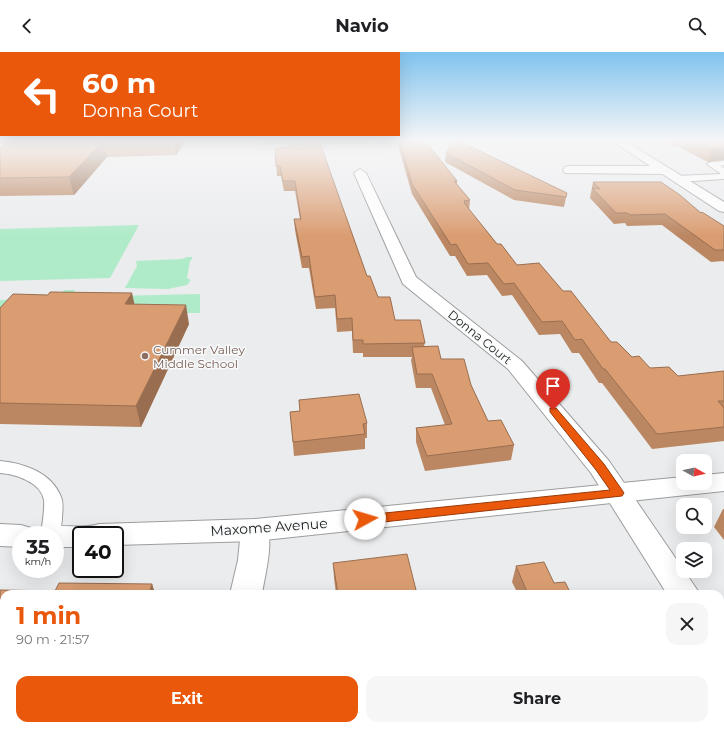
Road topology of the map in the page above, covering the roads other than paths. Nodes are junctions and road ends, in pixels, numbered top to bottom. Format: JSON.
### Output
{"nodes":[{"id":1,"x":360,"y":173,"type":"dead end"},
{"id":2,"x":668,"y":173,"type":"edge"},
{"id":3,"x":724,"y":176,"type":"edge"},
{"id":4,"x":677,"y":178,"type":"junction"},
{"id":5,"x":724,"y":208,"type":"edge"},
{"id":6,"x":0,"y":467,"type":"edge"},
{"id":7,"x":724,"y":482,"type":"edge"},
{"id":8,"x":618,"y":493,"type":"junction"},
{"id":9,"x":51,"y":526,"type":"edge"},
{"id":10,"x":255,"y":530,"type":"junction"},
{"id":11,"x":124,"y":534,"type":"edge"},
{"id":12,"x":0,"y":535,"type":"edge"},
{"id":13,"x":12,"y":536,"type":"edge"},
{"id":14,"x":247,"y":590,"type":"edge"},
{"id":15,"x":681,"y":590,"type":"edge"}],
"edges":[{"from":1,"to":8,"type":"street","name":"Donna Court"},
{"from":2,"to":4,"type":"street"},
{"from":3,"to":4,"type":"lane"},
{"from":4,"to":5,"type":"street"},
{"from":6,"to":9,"type":"lane"},
{"from":7,"to":8,"type":"street","name":"Maxome Avenue"},
{"from":8,"to":10,"type":"street","name":"Maxome Avenue"},
{"from":8,"to":15,"type":"street","name":"Donna Court"},
{"from":10,"to":11,"type":"street","name":"Maxome Avenue"},
{"from":10,"to":14,"type":"street"},
{"from":12,"to":13,"type":"street"}]}
